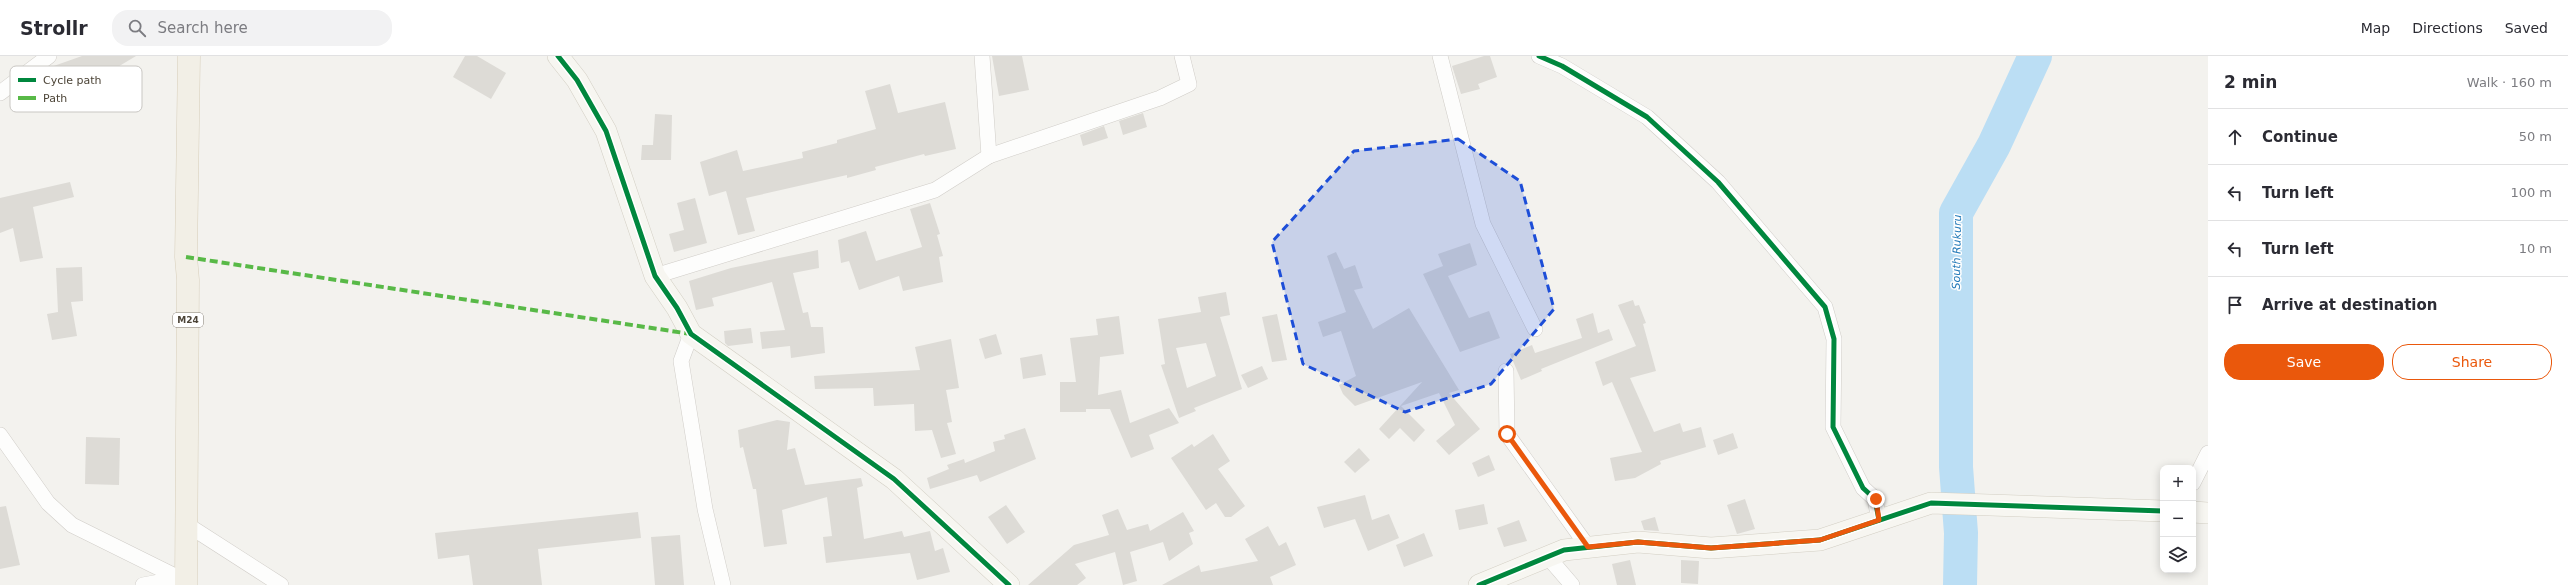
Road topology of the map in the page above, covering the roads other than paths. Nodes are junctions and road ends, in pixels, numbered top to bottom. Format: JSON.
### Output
{"nodes":[{"id":1,"x":49,"y":56,"type":"edge"},
{"id":2,"x":189,"y":56,"type":"edge"},
{"id":3,"x":558,"y":56,"type":"edge"},
{"id":4,"x":982,"y":56,"type":"edge"},
{"id":5,"x":1182,"y":56,"type":"edge"},
{"id":6,"x":1440,"y":56,"type":"edge"},
{"id":7,"x":1539,"y":56,"type":"edge"},
{"id":8,"x":36,"y":66,"type":"edge"},
{"id":9,"x":10,"y":85,"type":"edge"},
{"id":10,"x":0,"y":93,"type":"edge"},
{"id":11,"x":989,"y":156,"type":"junction"},
{"id":12,"x":655,"y":276,"type":"junction"},
{"id":13,"x":1535,"y":329,"type":"dead end"},
{"id":14,"x":691,"y":334,"type":"junction"},
{"id":15,"x":1506,"y":371,"type":"dead end"},
{"id":16,"x":0,"y":435,"type":"edge"},
{"id":17,"x":2208,"y":453,"type":"edge"},
{"id":18,"x":2196,"y":478,"type":"edge"},
{"id":19,"x":2160,"y":511,"type":"edge"},
{"id":20,"x":2196,"y":512,"type":"edge"},
{"id":21,"x":2208,"y":513,"type":"edge"},
{"id":22,"x":1879,"y":520,"type":"junction"},
{"id":23,"x":186,"y":524,"type":"junction"},
{"id":24,"x":1588,"y":547,"type":"junction"},
{"id":25,"x":1548,"y":557,"type":"junction"},
{"id":26,"x":184,"y":581,"type":"edge"},
{"id":27,"x":143,"y":585,"type":"edge"},
{"id":28,"x":281,"y":585,"type":"edge"},
{"id":29,"x":723,"y":585,"type":"edge"},
{"id":30,"x":1009,"y":585,"type":"edge"},
{"id":31,"x":1480,"y":585,"type":"edge"},
{"id":32,"x":1572,"y":585,"type":"edge"}],
"edges":[{"from":1,"to":8,"type":"street"},
{"from":2,"to":23,"type":"main road","number":"M24"},
{"from":3,"to":12,"type":"street"},
{"from":4,"to":11,"type":"street"},
{"from":5,"to":11,"type":"street"},
{"from":6,"to":13,"type":"street"},
{"from":7,"to":22,"type":"street"},
{"from":9,"to":10,"type":"street"},
{"from":11,"to":12,"type":"street"},
{"from":12,"to":14,"type":"street"},
{"from":14,"to":29,"type":"street"},
{"from":14,"to":30,"type":"street"},
{"from":15,"to":24,"type":"street"},
{"from":16,"to":26,"type":"street"},
{"from":17,"to":18,"type":"street"},
{"from":19,"to":22,"type":"street"},
{"from":20,"to":21,"type":"street"},
{"from":22,"to":24,"type":"street"},
{"from":23,"to":26,"type":"main road","number":"M24"},
{"from":23,"to":28,"type":"street"},
{"from":24,"to":25,"type":"street"},
{"from":25,"to":31,"type":"street"},
{"from":25,"to":32,"type":"street"},
{"from":26,"to":27,"type":"street"}]}
